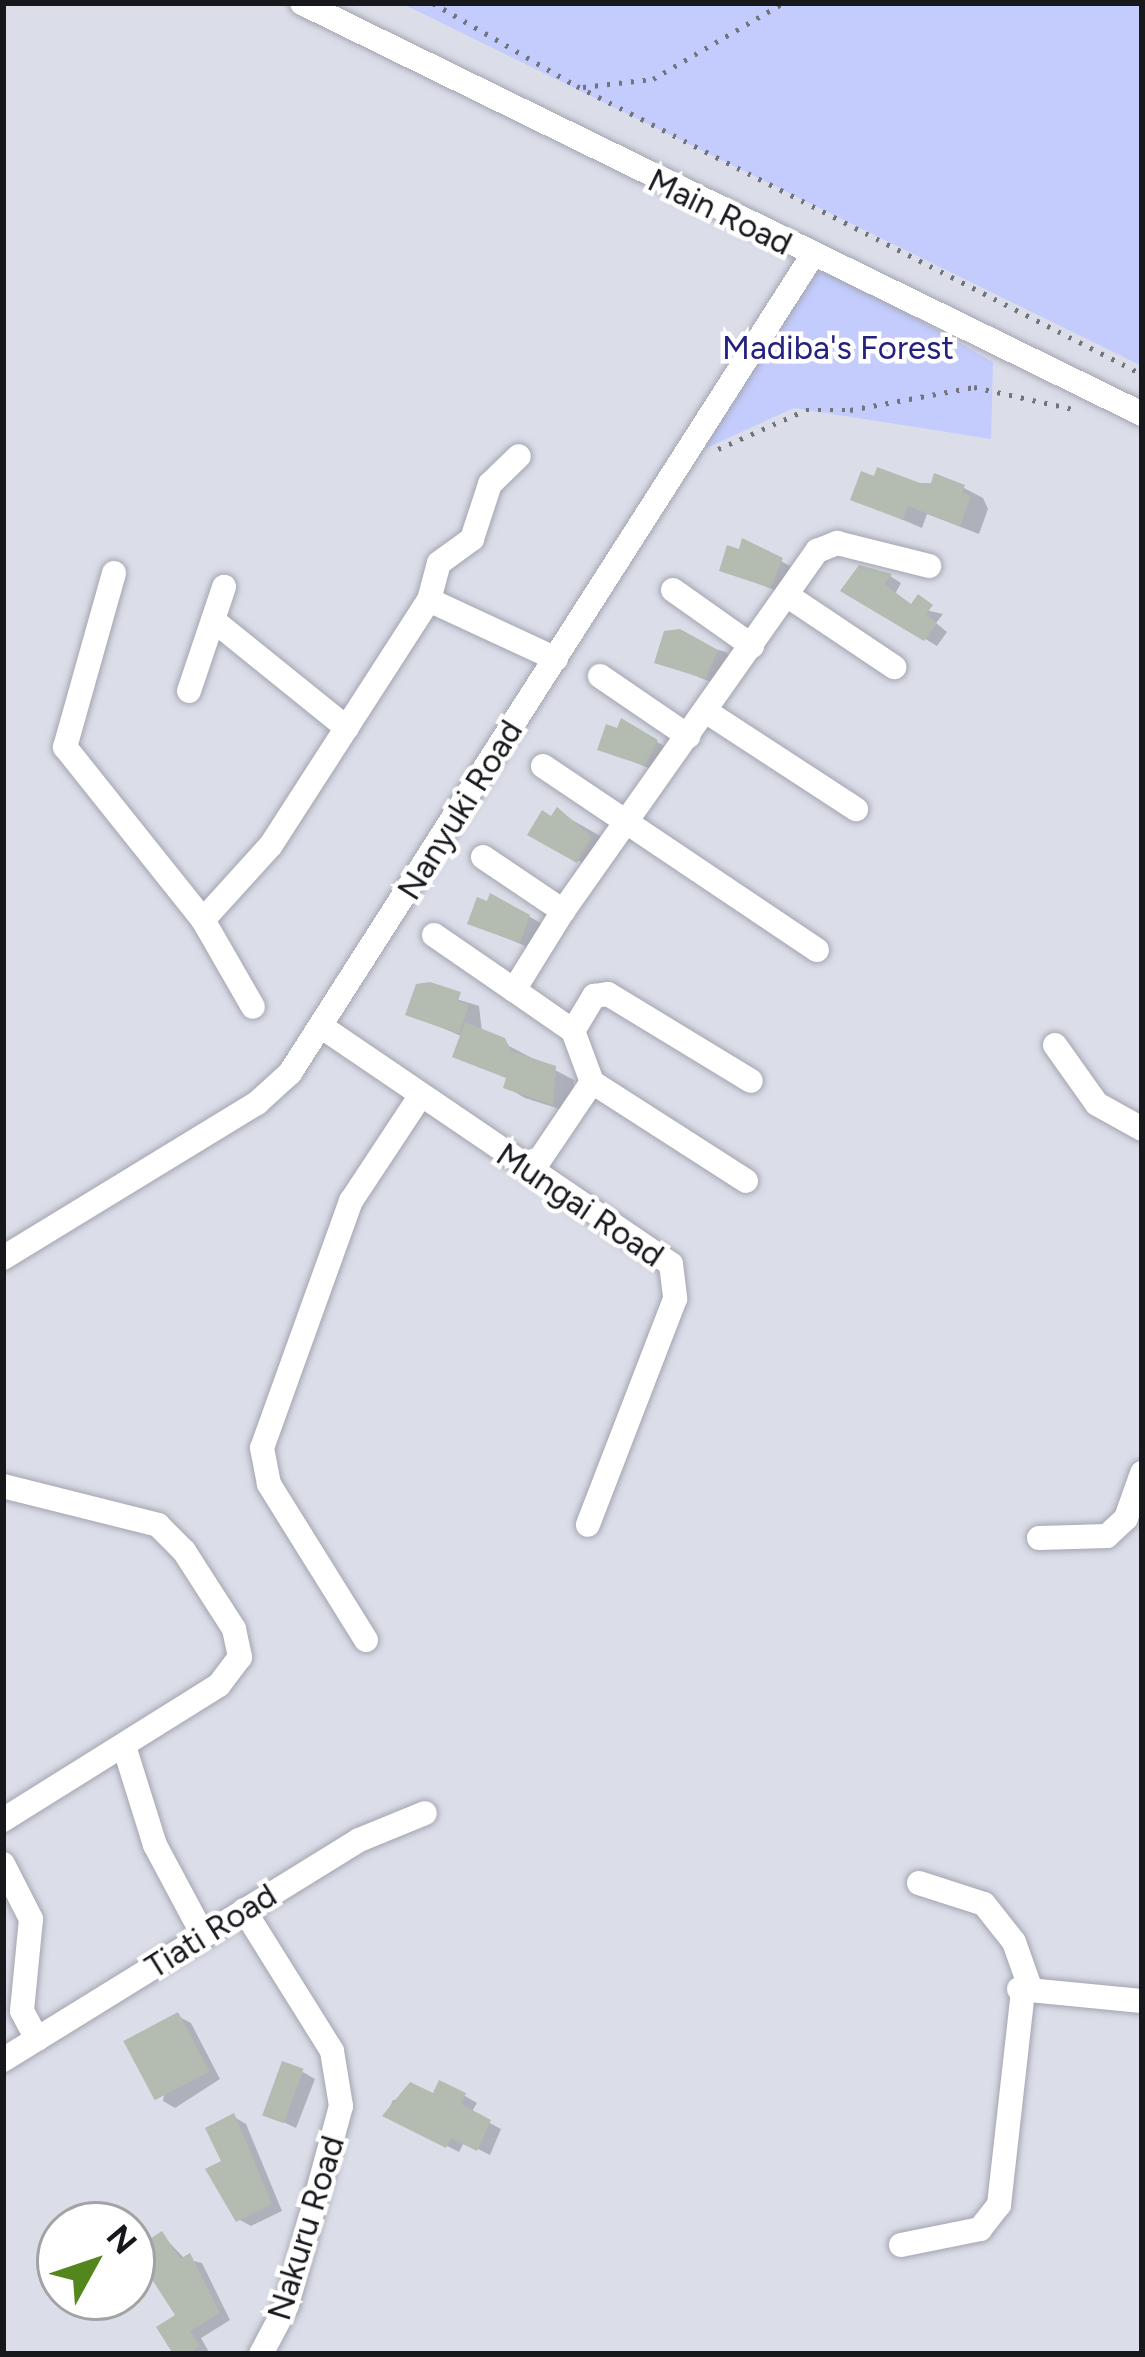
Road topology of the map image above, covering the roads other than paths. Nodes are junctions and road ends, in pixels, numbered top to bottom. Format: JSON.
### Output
{"nodes":[{"id":1,"x":302,"y":3,"type":"edge"},
{"id":2,"x":812,"y":256,"type":"junction"},
{"id":3,"x":1142,"y":414,"type":"edge"},
{"id":4,"x":519,"y":456,"type":"dead end"},
{"id":5,"x":929,"y":566,"type":"dead end"},
{"id":6,"x":115,"y":572,"type":"dead end"},
{"id":7,"x":224,"y":586,"type":"dead end"},
{"id":8,"x":673,"y":590,"type":"dead end"},
{"id":9,"x":788,"y":596,"type":"junction"},
{"id":10,"x":429,"y":600,"type":"junction"},
{"id":11,"x":213,"y":620,"type":"junction"},
{"id":12,"x":752,"y":646,"type":"junction"},
{"id":13,"x":556,"y":659,"type":"junction"},
{"id":14,"x":895,"y":667,"type":"dead end"},
{"id":15,"x":600,"y":676,"type":"dead end"},
{"id":16,"x":189,"y":691,"type":"dead end"},
{"id":17,"x":706,"y":712,"type":"junction"},
{"id":18,"x":347,"y":728,"type":"junction"},
{"id":19,"x":688,"y":736,"type":"junction"},
{"id":20,"x":543,"y":766,"type":"dead end"},
{"id":21,"x":856,"y":809,"type":"dead end"},
{"id":22,"x":624,"y":821,"type":"junction"},
{"id":23,"x":483,"y":857,"type":"dead end"},
{"id":24,"x":563,"y":911,"type":"junction"},
{"id":25,"x":203,"y":920,"type":"junction"},
{"id":26,"x":434,"y":935,"type":"dead end"},
{"id":27,"x":817,"y":950,"type":"dead end"},
{"id":28,"x":514,"y":990,"type":"junction"},
{"id":29,"x":253,"y":1007,"type":"dead end"},
{"id":30,"x":322,"y":1027,"type":"junction"},
{"id":31,"x":572,"y":1031,"type":"junction"},
{"id":32,"x":1055,"y":1045,"type":"dead end"},
{"id":33,"x":751,"y":1081,"type":"dead end"},
{"id":34,"x":592,"y":1082,"type":"junction"},
{"id":35,"x":419,"y":1098,"type":"junction"},
{"id":36,"x":1142,"y":1129,"type":"edge"},
{"id":37,"x":532,"y":1171,"type":"junction"},
{"id":38,"x":746,"y":1181,"type":"dead end"},
{"id":39,"x":3,"y":1258,"type":"edge"},
{"id":40,"x":1142,"y":1473,"type":"edge"},
{"id":41,"x":3,"y":1486,"type":"edge"},
{"id":42,"x":588,"y":1525,"type":"dead end"},
{"id":43,"x":1039,"y":1538,"type":"dead end"},
{"id":44,"x":366,"y":1640,"type":"dead end"},
{"id":45,"x":124,"y":1747,"type":"junction"},
{"id":46,"x":425,"y":1813,"type":"dead end"},
{"id":47,"x":3,"y":1820,"type":"edge"},
{"id":48,"x":3,"y":1864,"type":"edge"},
{"id":49,"x":920,"y":1883,"type":"dead end"},
{"id":50,"x":244,"y":1910,"type":"junction"},
{"id":51,"x":203,"y":1935,"type":"junction"},
{"id":52,"x":1022,"y":1989,"type":"junction"},
{"id":53,"x":1142,"y":2001,"type":"edge"},
{"id":54,"x":38,"y":2039,"type":"junction"},
{"id":55,"x":3,"y":2060,"type":"edge"},
{"id":56,"x":901,"y":2245,"type":"dead end"},
{"id":57,"x":261,"y":2354,"type":"edge"}],
"edges":[{"from":1,"to":2,"type":"street","name":"Main Road"},
{"from":2,"to":3,"type":"street","name":"Main Road"},
{"from":2,"to":13,"type":"street","name":"Nanyuki Road"},
{"from":4,"to":10,"type":"street"},
{"from":5,"to":9,"type":"street"},
{"from":6,"to":25,"type":"street"},
{"from":7,"to":11,"type":"street"},
{"from":8,"to":12,"type":"street"},
{"from":9,"to":12,"type":"street"},
{"from":9,"to":14,"type":"street"},
{"from":10,"to":13,"type":"street"},
{"from":10,"to":18,"type":"street"},
{"from":11,"to":16,"type":"street"},
{"from":11,"to":18,"type":"street"},
{"from":12,"to":17,"type":"street"},
{"from":13,"to":30,"type":"street","name":"Nanyuki Road"},
{"from":15,"to":19,"type":"street"},
{"from":17,"to":19,"type":"street"},
{"from":17,"to":21,"type":"street"},
{"from":18,"to":25,"type":"street"},
{"from":19,"to":22,"type":"street"},
{"from":20,"to":22,"type":"street"},
{"from":22,"to":24,"type":"street"},
{"from":22,"to":27,"type":"street"},
{"from":23,"to":24,"type":"street"},
{"from":24,"to":28,"type":"street"},
{"from":25,"to":29,"type":"street"},
{"from":26,"to":28,"type":"street"},
{"from":28,"to":31,"type":"street"},
{"from":30,"to":35,"type":"street","name":"Mungai Road"},
{"from":30,"to":39,"type":"street","name":"Nanyuki Road"},
{"from":31,"to":33,"type":"street"},
{"from":31,"to":34,"type":"street"},
{"from":32,"to":36,"type":"street"},
{"from":34,"to":37,"type":"street"},
{"from":34,"to":38,"type":"street"},
{"from":35,"to":37,"type":"street","name":"Mungai Road"},
{"from":35,"to":44,"type":"street"},
{"from":37,"to":42,"type":"street","name":"Mungai Road"},
{"from":40,"to":43,"type":"street"},
{"from":41,"to":45,"type":"street"},
{"from":45,"to":47,"type":"street"},
{"from":45,"to":51,"type":"street"},
{"from":46,"to":50,"type":"street","name":"Tiati Road"},
{"from":48,"to":54,"type":"street"},
{"from":49,"to":52,"type":"street"},
{"from":50,"to":51,"type":"street","name":"Tiati Road"},
{"from":50,"to":57,"type":"street","name":"Nakuru Road"},
{"from":51,"to":54,"type":"street","name":"Tiati Road"},
{"from":52,"to":53,"type":"street"},
{"from":52,"to":56,"type":"street"},
{"from":54,"to":55,"type":"street","name":"Tiati Road"}]}
